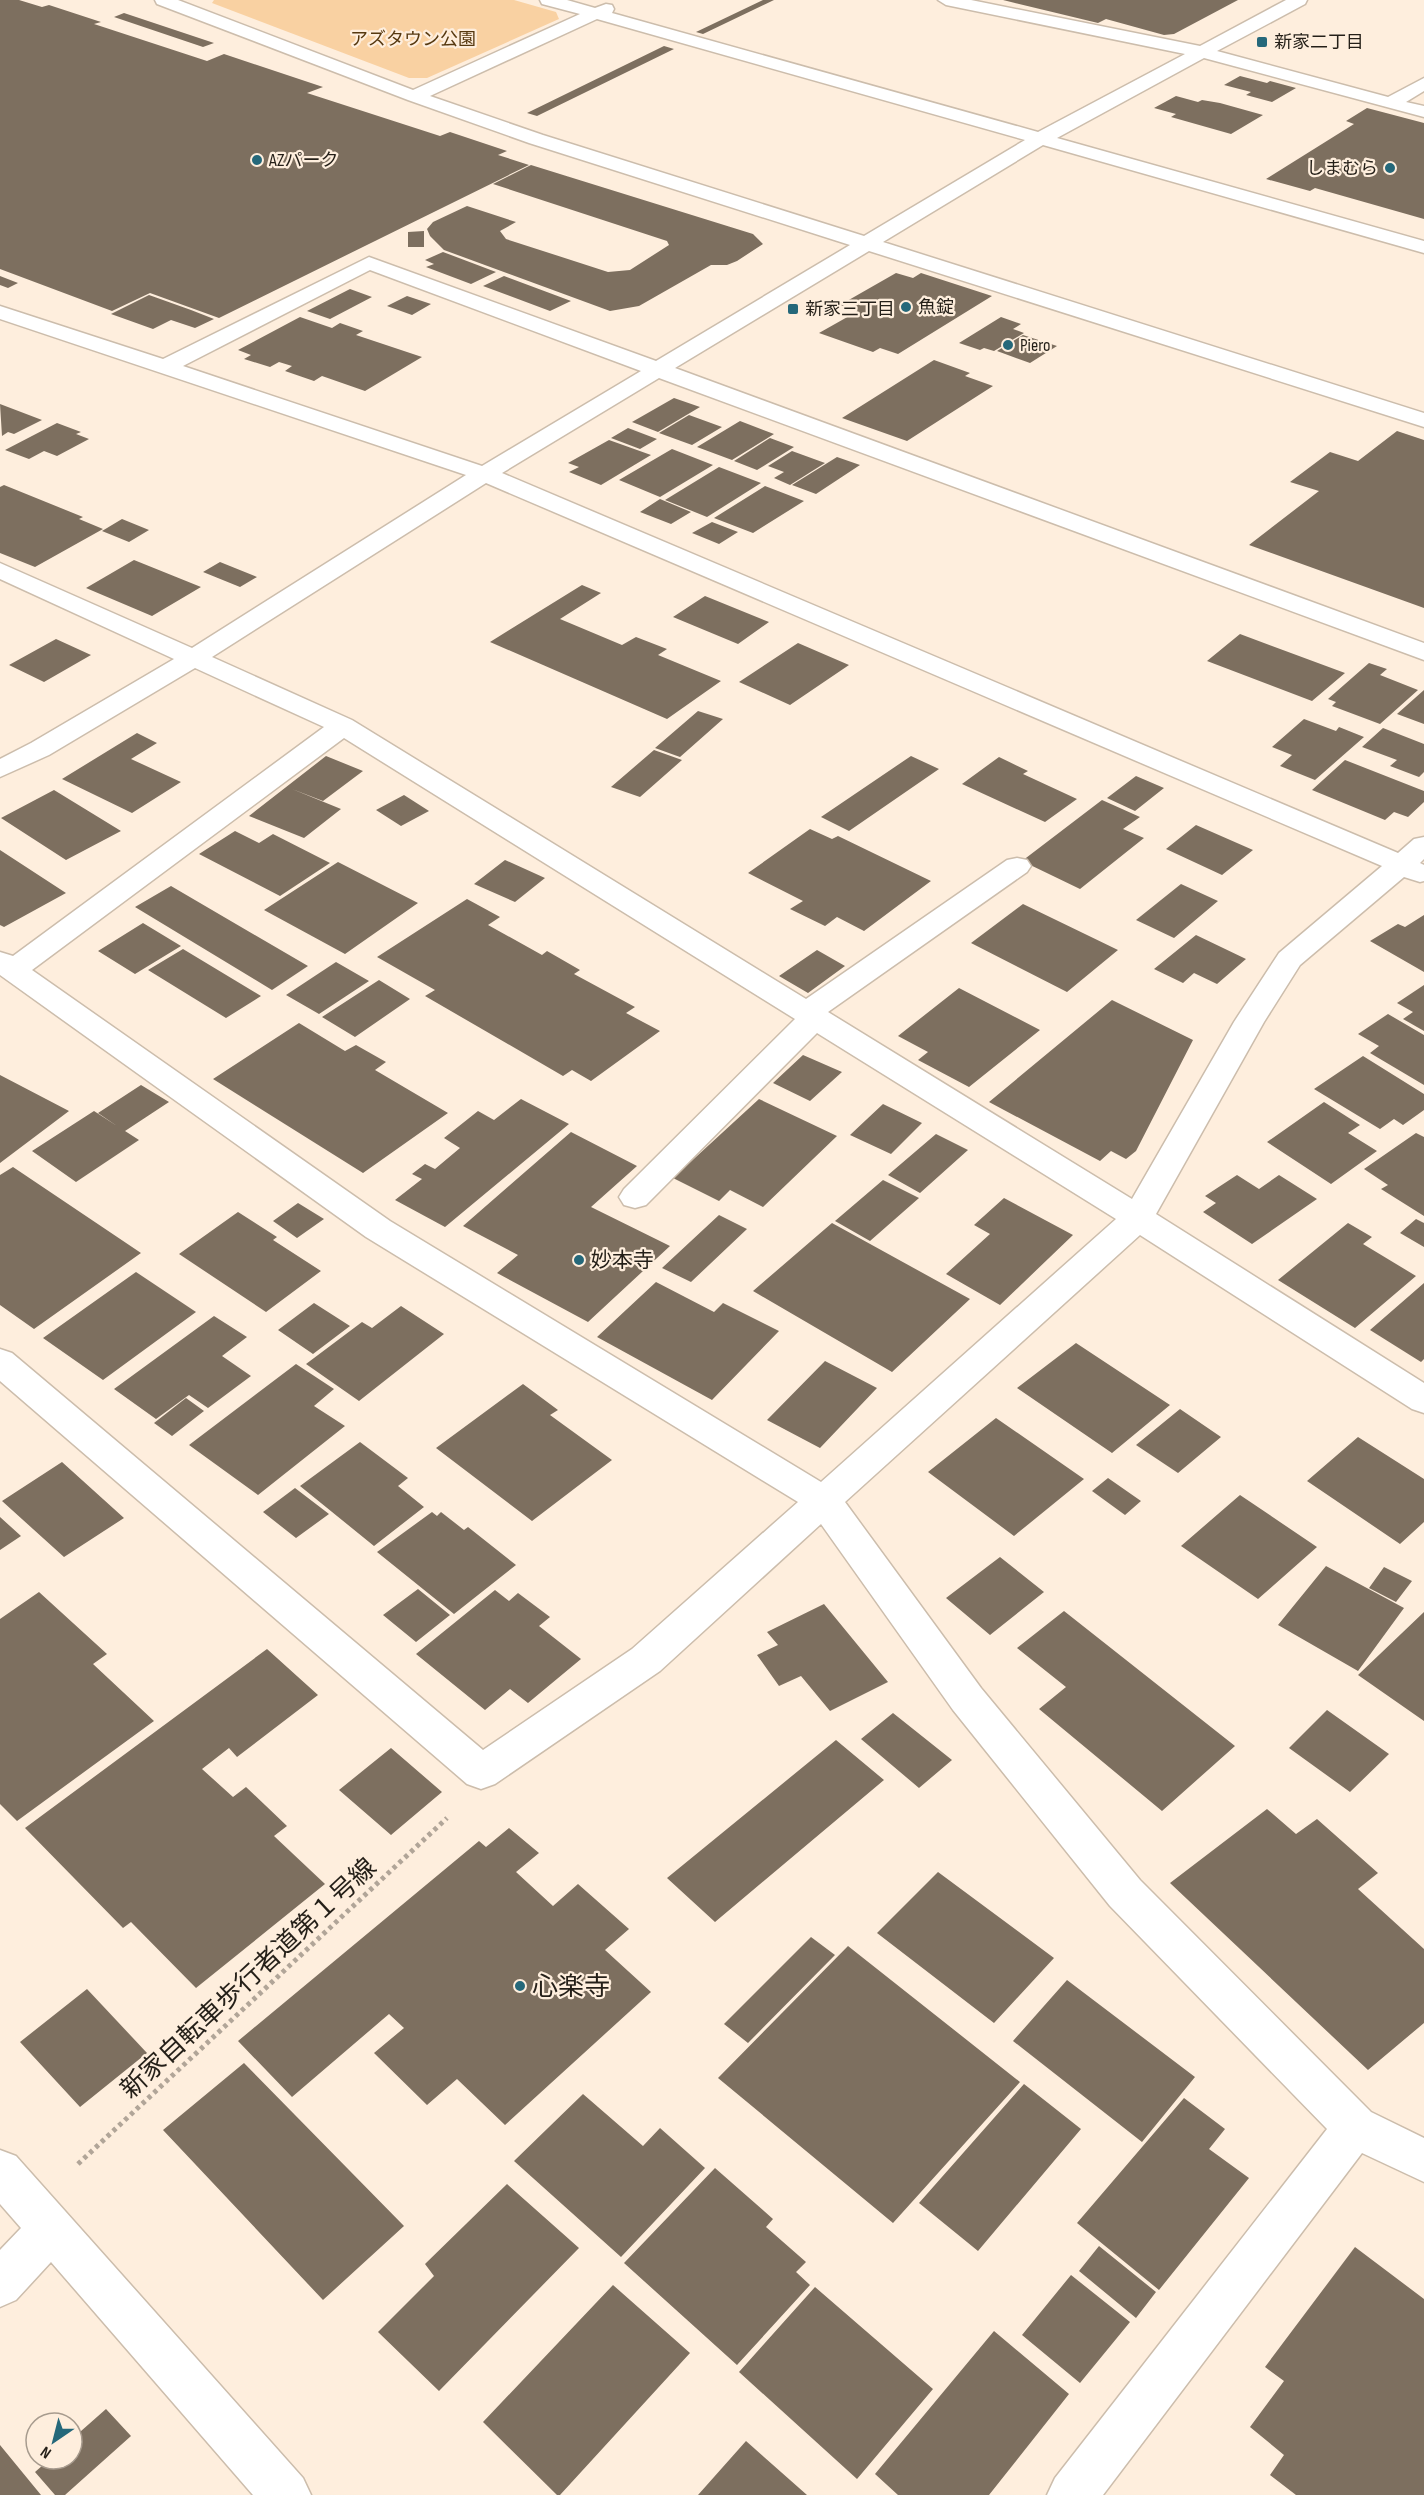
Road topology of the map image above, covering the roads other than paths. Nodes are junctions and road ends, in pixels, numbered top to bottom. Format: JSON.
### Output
{"nodes":[{"id":1,"x":548,"y":0,"type":"edge"},
{"id":2,"x":946,"y":0,"type":"edge"},
{"id":3,"x":1299,"y":0,"type":"edge"},
{"id":4,"x":172,"y":1,"type":"edge"},
{"id":5,"x":617,"y":4,"type":"dead end"},
{"id":6,"x":597,"y":13,"type":"junction"},
{"id":7,"x":1202,"y":52,"type":"junction"},
{"id":8,"x":1424,"y":83,"type":"edge"},
{"id":9,"x":414,"y":96,"type":"junction"},
{"id":10,"x":1391,"y":103,"type":"junction"},
{"id":11,"x":1424,"y":112,"type":"edge"},
{"id":12,"x":1042,"y":138,"type":"junction"},
{"id":13,"x":866,"y":242,"type":"junction"},
{"id":14,"x":1424,"y":247,"type":"edge"},
{"id":15,"x":0,"y":312,"type":"edge"},
{"id":16,"x":165,"y":367,"type":"junction"},
{"id":17,"x":658,"y":370,"type":"junction"},
{"id":18,"x":1424,"y":420,"type":"edge"},
{"id":19,"x":484,"y":474,"type":"junction"},
{"id":20,"x":0,"y":570,"type":"edge"},
{"id":21,"x":1424,"y":652,"type":"edge"},
{"id":22,"x":195,"y":657,"type":"junction"},
{"id":23,"x":344,"y":726,"type":"junction"},
{"id":24,"x":0,"y":769,"type":"edge"},
{"id":25,"x":1417,"y":862,"type":"edge"},
{"id":26,"x":1017,"y":866,"type":"dead end"},
{"id":27,"x":7,"y":966,"type":"edge"},
{"id":28,"x":811,"y":1015,"type":"junction"},
{"id":29,"x":634,"y":1197,"type":"dead end"},
{"id":30,"x":1137,"y":1218,"type":"junction"},
{"id":31,"x":0,"y":1362,"type":"edge"},
{"id":32,"x":1424,"y":1400,"type":"edge"},
{"id":33,"x":824,"y":1501,"type":"junction"},
{"id":34,"x":1355,"y":2127,"type":"junction"},
{"id":35,"x":1424,"y":2160,"type":"edge"},
{"id":36,"x":0,"y":2171,"type":"edge"},
{"id":37,"x":41,"y":2218,"type":"junction"},
{"id":38,"x":0,"y":2284,"type":"edge"},
{"id":39,"x":286,"y":2495,"type":"edge"},
{"id":40,"x":1072,"y":2495,"type":"edge"}],
"edges":[{"from":1,"to":6,"type":"street"},
{"from":2,"to":7,"type":"street"},
{"from":3,"to":7,"type":"street"},
{"from":4,"to":9,"type":"street"},
{"from":5,"to":6,"type":"street"},
{"from":6,"to":9,"type":"street"},
{"from":6,"to":12,"type":"street"},
{"from":7,"to":10,"type":"street"},
{"from":7,"to":12,"type":"street"},
{"from":8,"to":10,"type":"street"},
{"from":9,"to":13,"type":"street"},
{"from":10,"to":11,"type":"street"},
{"from":12,"to":13,"type":"street"},
{"from":12,"to":14,"type":"street"},
{"from":13,"to":17,"type":"street"},
{"from":13,"to":18,"type":"street"},
{"from":15,"to":16,"type":"street"},
{"from":16,"to":17,"type":"street"},
{"from":16,"to":19,"type":"street"},
{"from":17,"to":19,"type":"street"},
{"from":17,"to":21,"type":"street"},
{"from":19,"to":22,"type":"street"},
{"from":19,"to":25,"type":"street"},
{"from":20,"to":22,"type":"street"},
{"from":22,"to":23,"type":"street"},
{"from":22,"to":24,"type":"street"},
{"from":23,"to":27,"type":"street"},
{"from":23,"to":28,"type":"street"},
{"from":25,"to":30,"type":"street"},
{"from":26,"to":28,"type":"street"},
{"from":27,"to":33,"type":"street"},
{"from":28,"to":29,"type":"street"},
{"from":28,"to":30,"type":"street"},
{"from":30,"to":32,"type":"street"},
{"from":30,"to":33,"type":"street"},
{"from":31,"to":33,"type":"street"},
{"from":33,"to":34,"type":"street"},
{"from":34,"to":35,"type":"street"},
{"from":34,"to":40,"type":"street"},
{"from":36,"to":37,"type":"street"},
{"from":37,"to":38,"type":"street"},
{"from":37,"to":39,"type":"street"}]}
